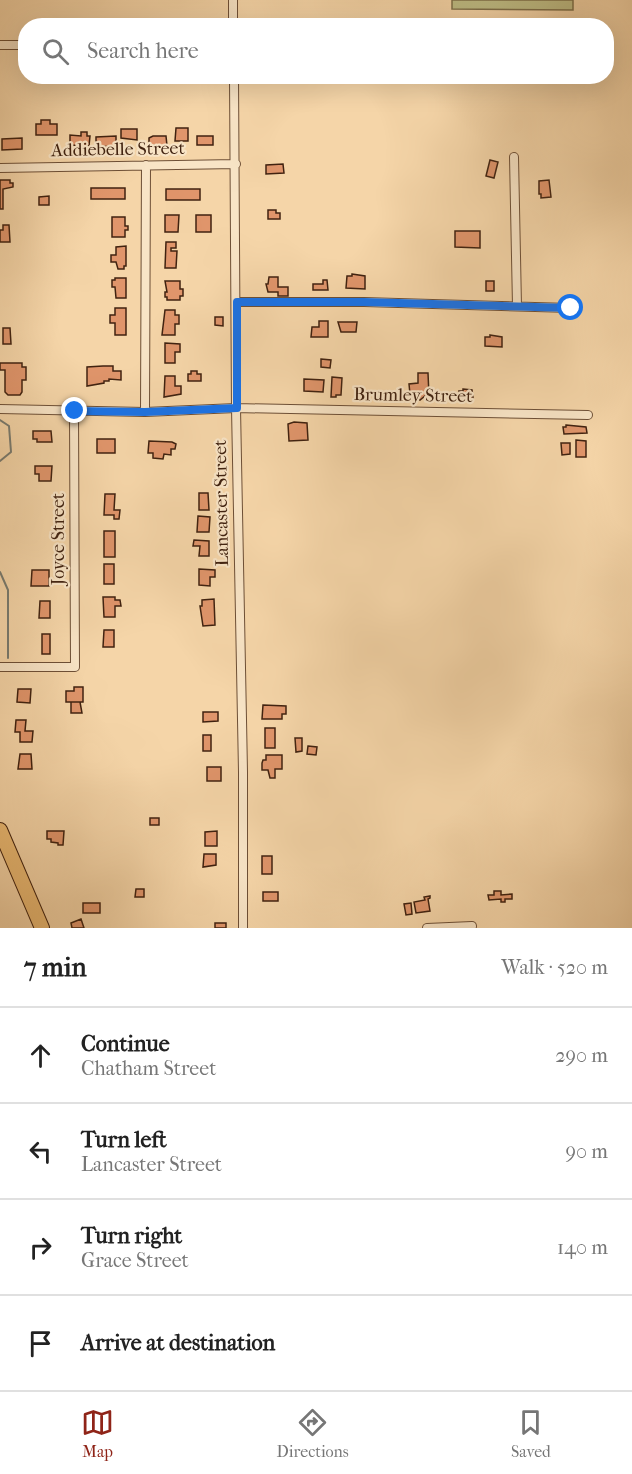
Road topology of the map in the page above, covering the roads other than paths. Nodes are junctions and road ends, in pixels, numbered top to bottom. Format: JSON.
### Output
{"nodes":[{"id":1,"x":233,"y":0,"type":"edge"},
{"id":2,"x":233,"y":18,"type":"edge"},
{"id":3,"x":0,"y":45,"type":"edge"},
{"id":4,"x":18,"y":45,"type":"edge"},
{"id":5,"x":234,"y":84,"type":"edge"},
{"id":6,"x":514,"y":157,"type":"dead end"},
{"id":7,"x":236,"y":164,"type":"junction"},
{"id":8,"x":146,"y":165,"type":"junction"},
{"id":9,"x":0,"y":168,"type":"edge"},
{"id":10,"x":237,"y":302,"type":"junction"},
{"id":11,"x":517,"y":306,"type":"junction"},
{"id":12,"x":571,"y":308,"type":"dead end"},
{"id":13,"x":237,"y":408,"type":"junction"},
{"id":14,"x":0,"y":409,"type":"edge"},
{"id":15,"x":75,"y":411,"type":"junction"},
{"id":16,"x":145,"y":412,"type":"junction"},
{"id":17,"x":588,"y":416,"type":"dead end"},
{"id":18,"x":0,"y":667,"type":"edge"},
{"id":19,"x":0,"y":830,"type":"edge"},
{"id":20,"x":472,"y":926,"type":"dead end"},
{"id":21,"x":42,"y":928,"type":"edge"},
{"id":22,"x":243,"y":928,"type":"edge"},
{"id":23,"x":428,"y":928,"type":"edge"}],
"edges":[{"from":1,"to":2,"type":"street"},
{"from":3,"to":4,"type":"street"},
{"from":5,"to":7,"type":"street","name":"Lancaster Street"},
{"from":6,"to":11,"type":"street"},
{"from":7,"to":8,"type":"street","name":"Addiebelle Street"},
{"from":7,"to":10,"type":"street","name":"Lancaster Street"},
{"from":8,"to":9,"type":"street","name":"Addiebelle Street"},
{"from":8,"to":16,"type":"street"},
{"from":10,"to":11,"type":"street"},
{"from":10,"to":13,"type":"street","name":"Lancaster Street"},
{"from":11,"to":12,"type":"street"},
{"from":13,"to":16,"type":"street","name":"Brumley Street"},
{"from":13,"to":17,"type":"street","name":"Brumley Street"},
{"from":13,"to":22,"type":"street","name":"Lancaster Street"},
{"from":14,"to":15,"type":"street","name":"Brumley Street"},
{"from":15,"to":16,"type":"street","name":"Brumley Street"},
{"from":15,"to":18,"type":"street","name":"Joyce Street"},
{"from":19,"to":21,"type":"main road"},
{"from":20,"to":23,"type":"street"}]}
